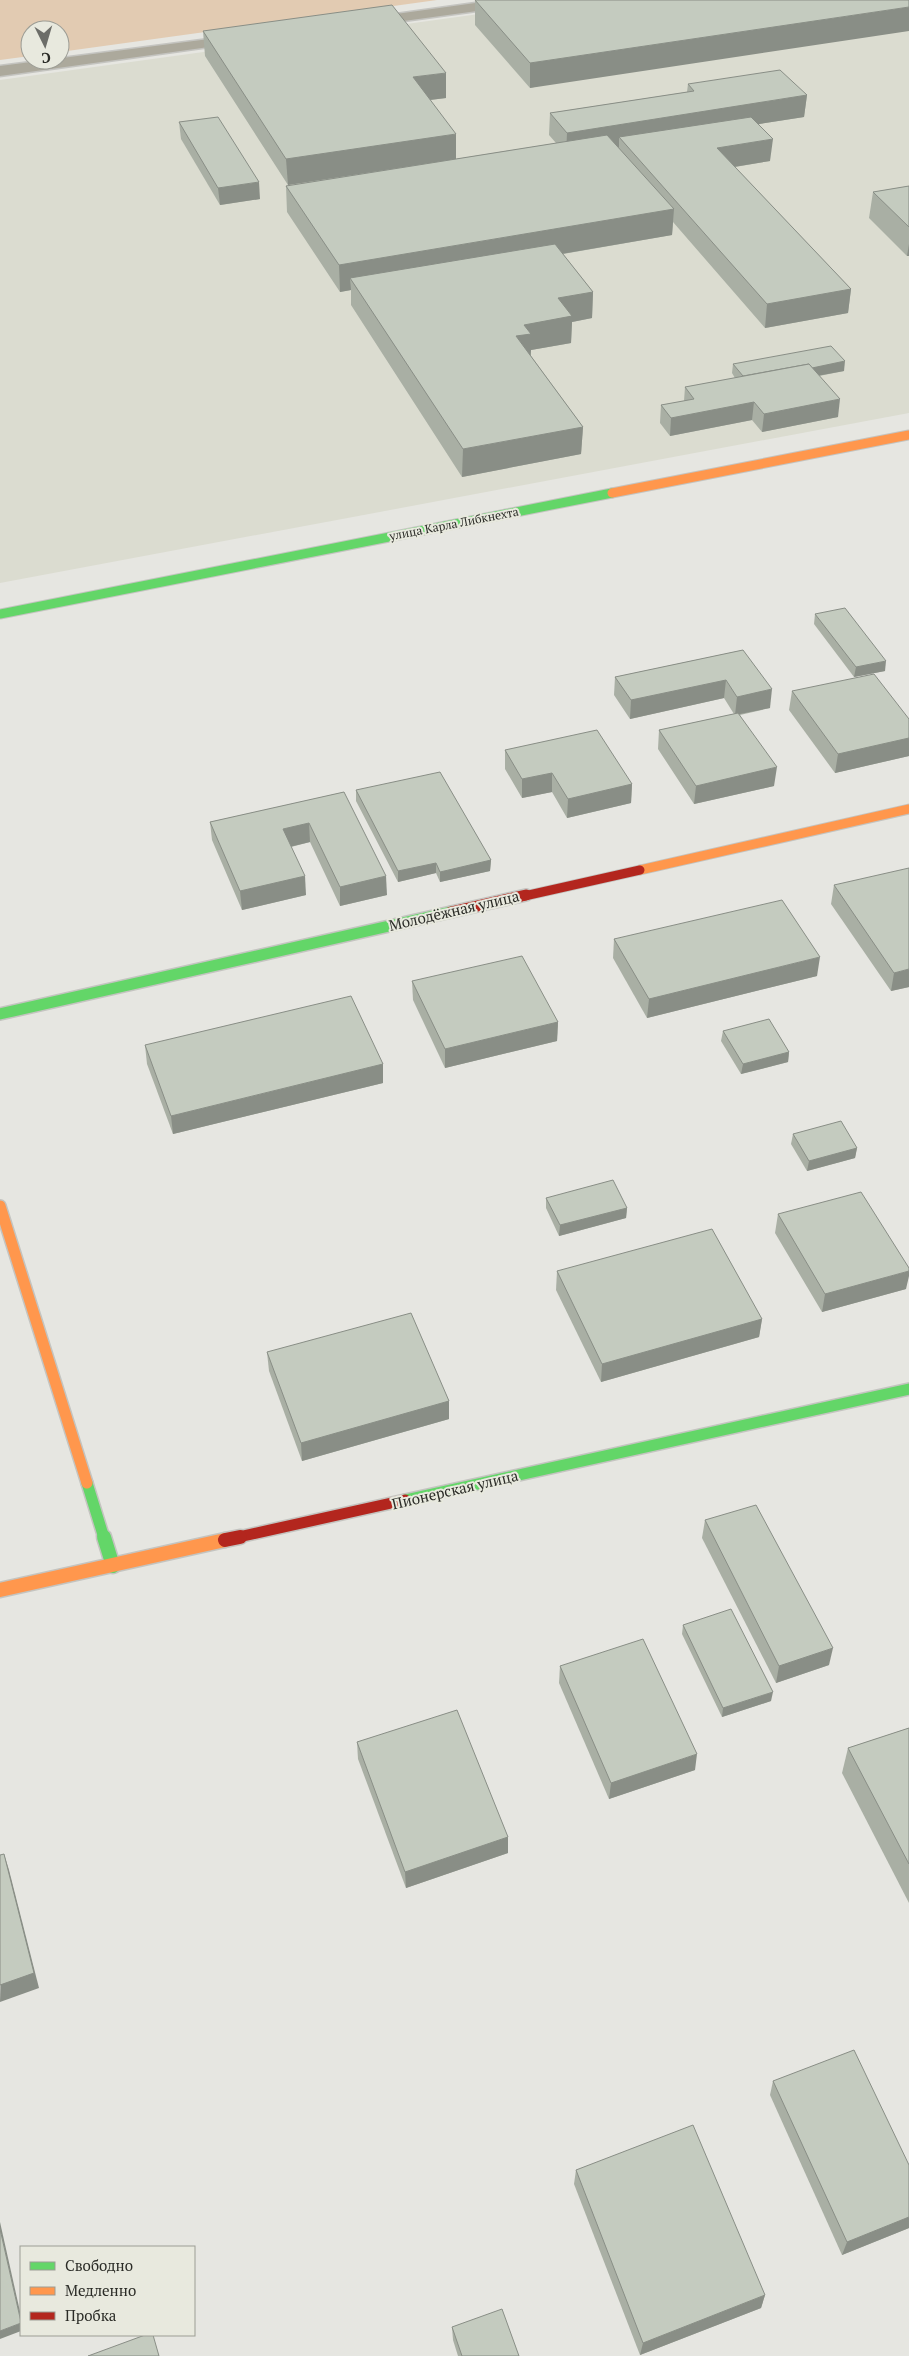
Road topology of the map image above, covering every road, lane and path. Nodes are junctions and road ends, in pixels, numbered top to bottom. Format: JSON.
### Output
{"nodes":[{"id":1,"x":529,"y":0,"type":"edge"},
{"id":2,"x":355,"y":24,"type":"edge"},
{"id":3,"x":258,"y":37,"type":"edge"},
{"id":4,"x":0,"y":71,"type":"edge"},
{"id":5,"x":909,"y":435,"type":"edge"},
{"id":6,"x":0,"y":614,"type":"edge"},
{"id":7,"x":909,"y":808,"type":"edge"},
{"id":8,"x":0,"y":1014,"type":"edge"},
{"id":9,"x":0,"y":1206,"type":"edge"},
{"id":10,"x":909,"y":1389,"type":"edge"},
{"id":11,"x":113,"y":1566,"type":"junction"},
{"id":12,"x":0,"y":1590,"type":"edge"}],
"edges":[{"from":1,"to":2,"type":"lane"},
{"from":3,"to":4,"type":"lane"},
{"from":5,"to":6,"type":"street","name":"улица Карла Либкнехта"},
{"from":7,"to":8,"type":"street","name":"Молодёжная улица"},
{"from":9,"to":11,"type":"street"},
{"from":10,"to":11,"type":"street","name":"Пионерская улица"},
{"from":11,"to":12,"type":"street","name":"Пионерская улица"}]}
